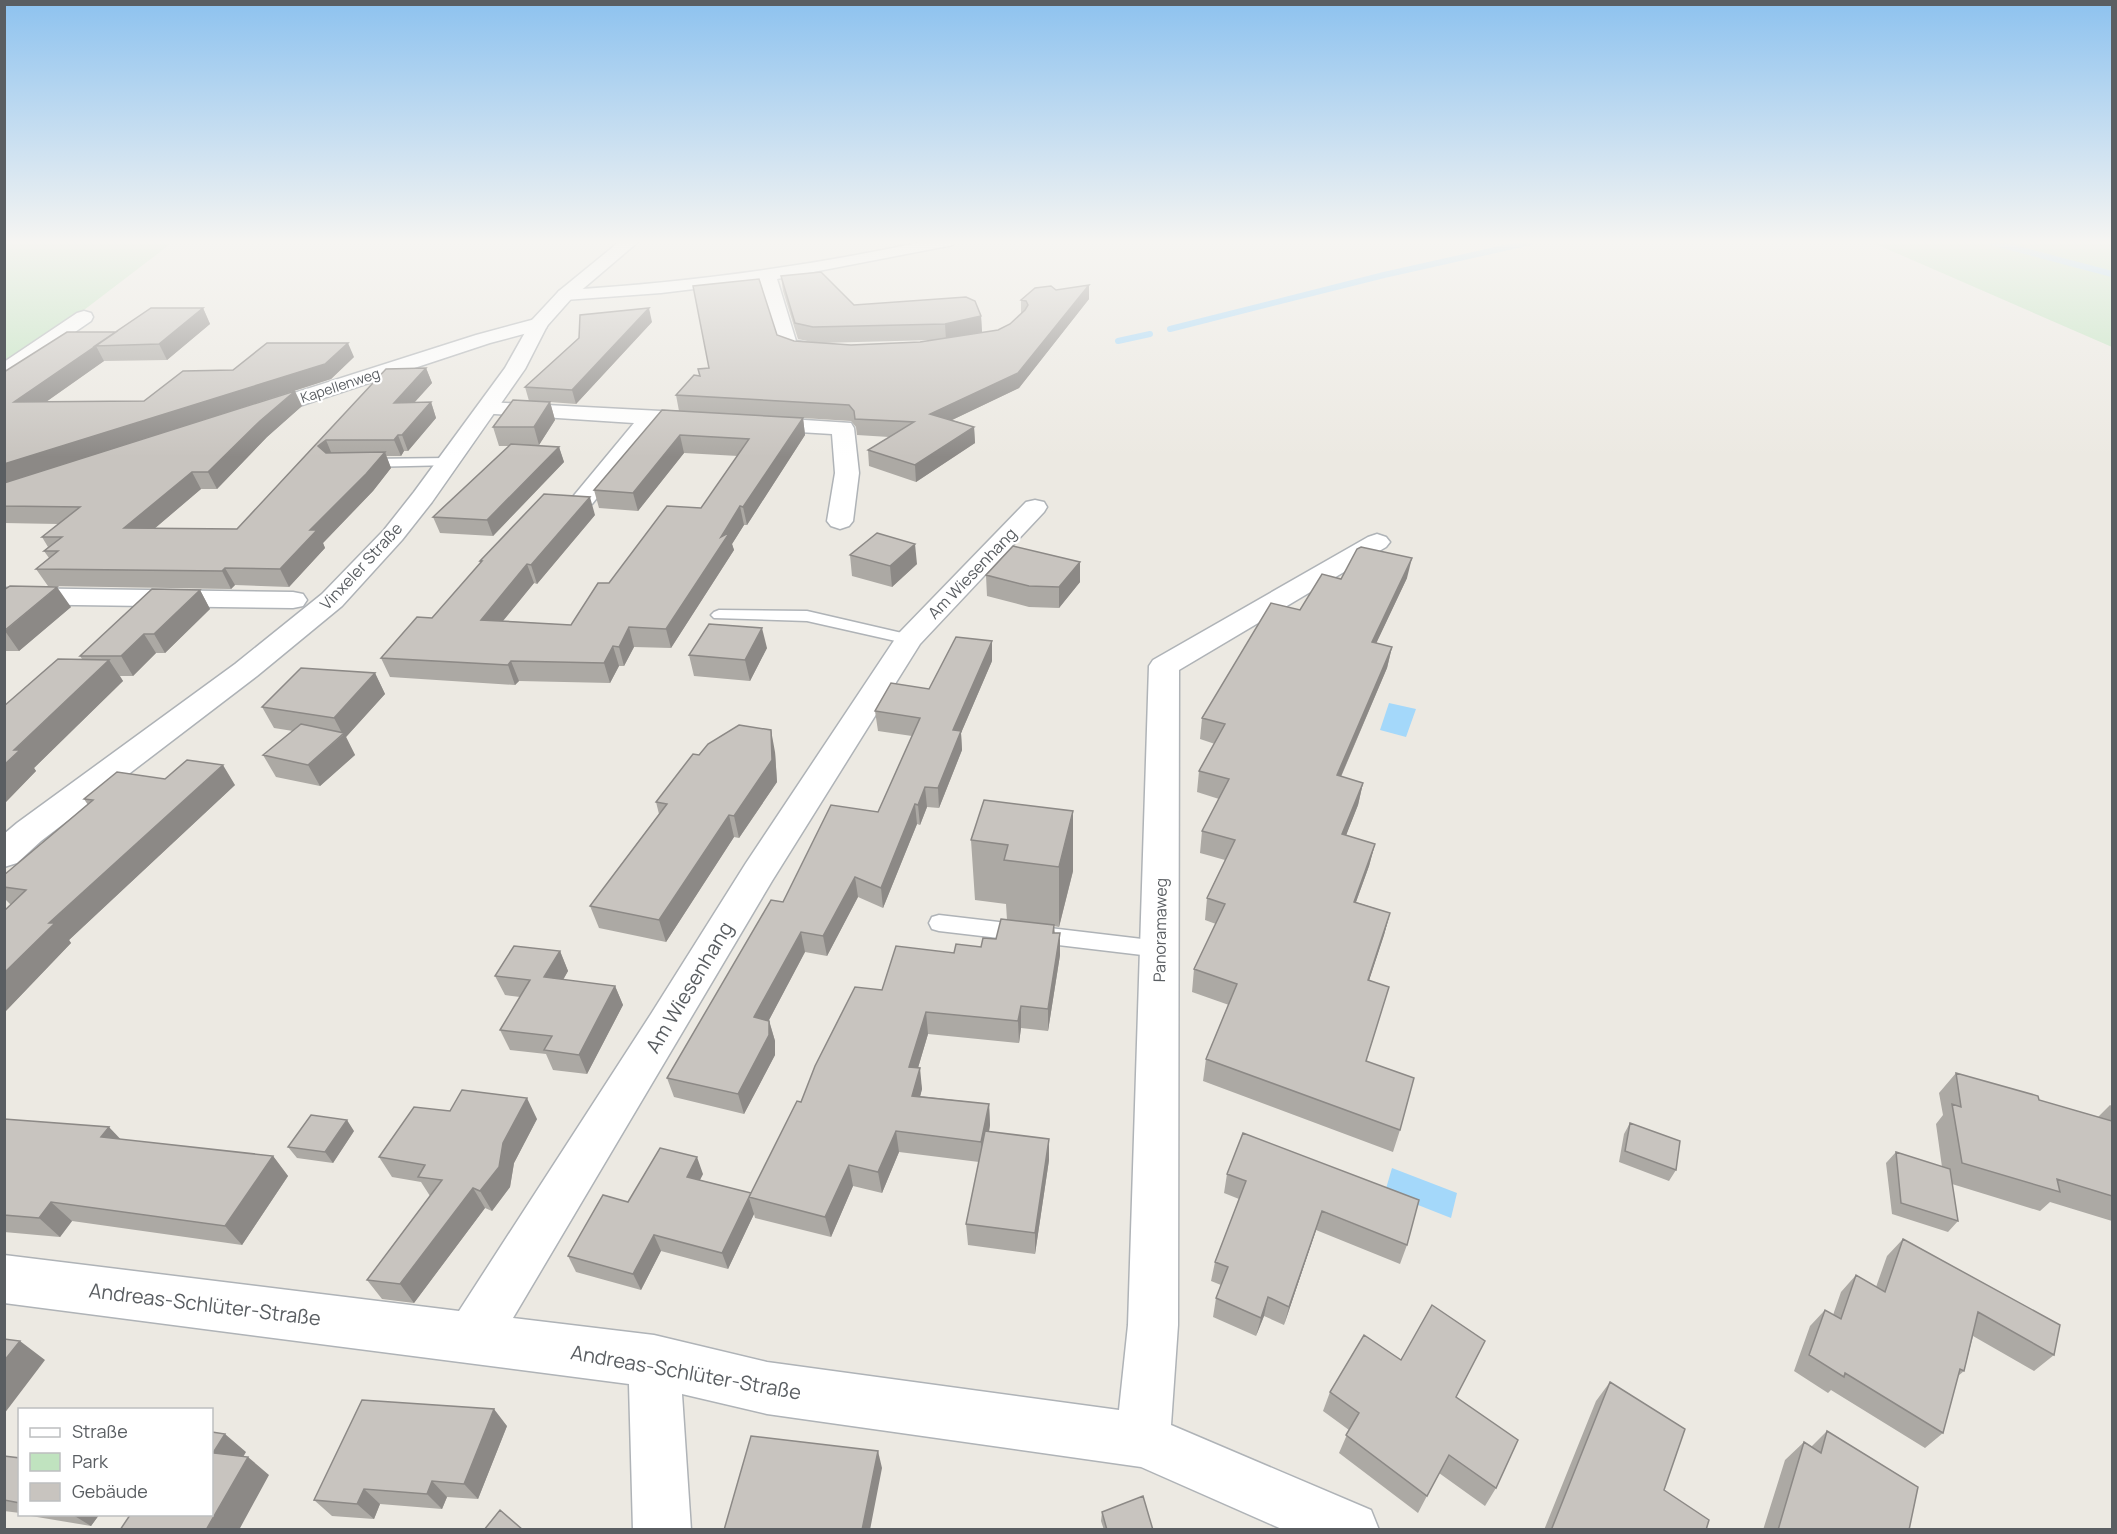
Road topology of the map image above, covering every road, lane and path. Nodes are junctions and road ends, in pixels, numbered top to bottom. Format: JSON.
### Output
{"nodes":[{"id":1,"x":548,"y":314,"type":"edge"},
{"id":2,"x":779,"y":314,"type":"edge"},
{"id":3,"x":84,"y":317,"type":"dead end"},
{"id":4,"x":539,"y":324,"type":"junction"},
{"id":5,"x":838,"y":350,"type":"edge"},
{"id":6,"x":4,"y":372,"type":"edge"},
{"id":7,"x":488,"y":408,"type":"junction"},
{"id":8,"x":651,"y":417,"type":"junction"},
{"id":9,"x":232,"y":420,"type":"edge"},
{"id":10,"x":448,"y":462,"type":"junction"},
{"id":11,"x":356,"y":463,"type":"edge"},
{"id":12,"x":583,"y":499,"type":"edge"},
{"id":13,"x":1035,"y":507,"type":"dead end"},
{"id":14,"x":840,"y":521,"type":"dead end"},
{"id":15,"x":1377,"y":542,"type":"dead end"},
{"id":16,"x":6,"y":597,"type":"edge"},
{"id":17,"x":143,"y":600,"type":"junction"},
{"id":18,"x":293,"y":600,"type":"dead end"},
{"id":19,"x":719,"y":615,"type":"dead end"},
{"id":20,"x":118,"y":623,"type":"edge"},
{"id":21,"x":909,"y":639,"type":"junction"},
{"id":22,"x":4,"y":854,"type":"edge"},
{"id":23,"x":939,"y":923,"type":"dead end"},
{"id":24,"x":1160,"y":949,"type":"junction"},
{"id":25,"x":4,"y":1279,"type":"edge"},
{"id":26,"x":472,"y":1337,"type":"junction"},
{"id":27,"x":654,"y":1361,"type":"junction"},
{"id":28,"x":1143,"y":1440,"type":"junction"},
{"id":29,"x":662,"y":1530,"type":"edge"},
{"id":30,"x":1351,"y":1530,"type":"edge"}],
"edges":[{"from":1,"to":4,"type":"street","name":"Vinxeler Straße"},
{"from":2,"to":5,"type":"street"},
{"from":3,"to":6,"type":"street"},
{"from":4,"to":7,"type":"street","name":"Vinxeler Straße"},
{"from":4,"to":9,"type":"street","name":"Kapellenweg"},
{"from":7,"to":8,"type":"street"},
{"from":7,"to":10,"type":"street","name":"Vinxeler Straße"},
{"from":8,"to":12,"type":"street"},
{"from":8,"to":14,"type":"street"},
{"from":10,"to":11,"type":"lane"},
{"from":10,"to":22,"type":"street","name":"Vinxeler Straße"},
{"from":13,"to":21,"type":"street","name":"Am Wiesenhang"},
{"from":15,"to":24,"type":"street","name":"Panoramaweg"},
{"from":16,"to":17,"type":"street"},
{"from":17,"to":18,"type":"street"},
{"from":17,"to":20,"type":"street"},
{"from":19,"to":21,"type":"lane"},
{"from":21,"to":26,"type":"street","name":"Am Wiesenhang"},
{"from":23,"to":24,"type":"lane"},
{"from":24,"to":28,"type":"street","name":"Panoramaweg"},
{"from":25,"to":26,"type":"street","name":"Andreas-Schlüter-Straße"},
{"from":26,"to":27,"type":"street","name":"Andreas-Schlüter-Straße"},
{"from":27,"to":28,"type":"street","name":"Andreas-Schlüter-Straße"},
{"from":27,"to":29,"type":"street"},
{"from":28,"to":30,"type":"street","name":"Andreas-Schlüter-Straße"}]}
